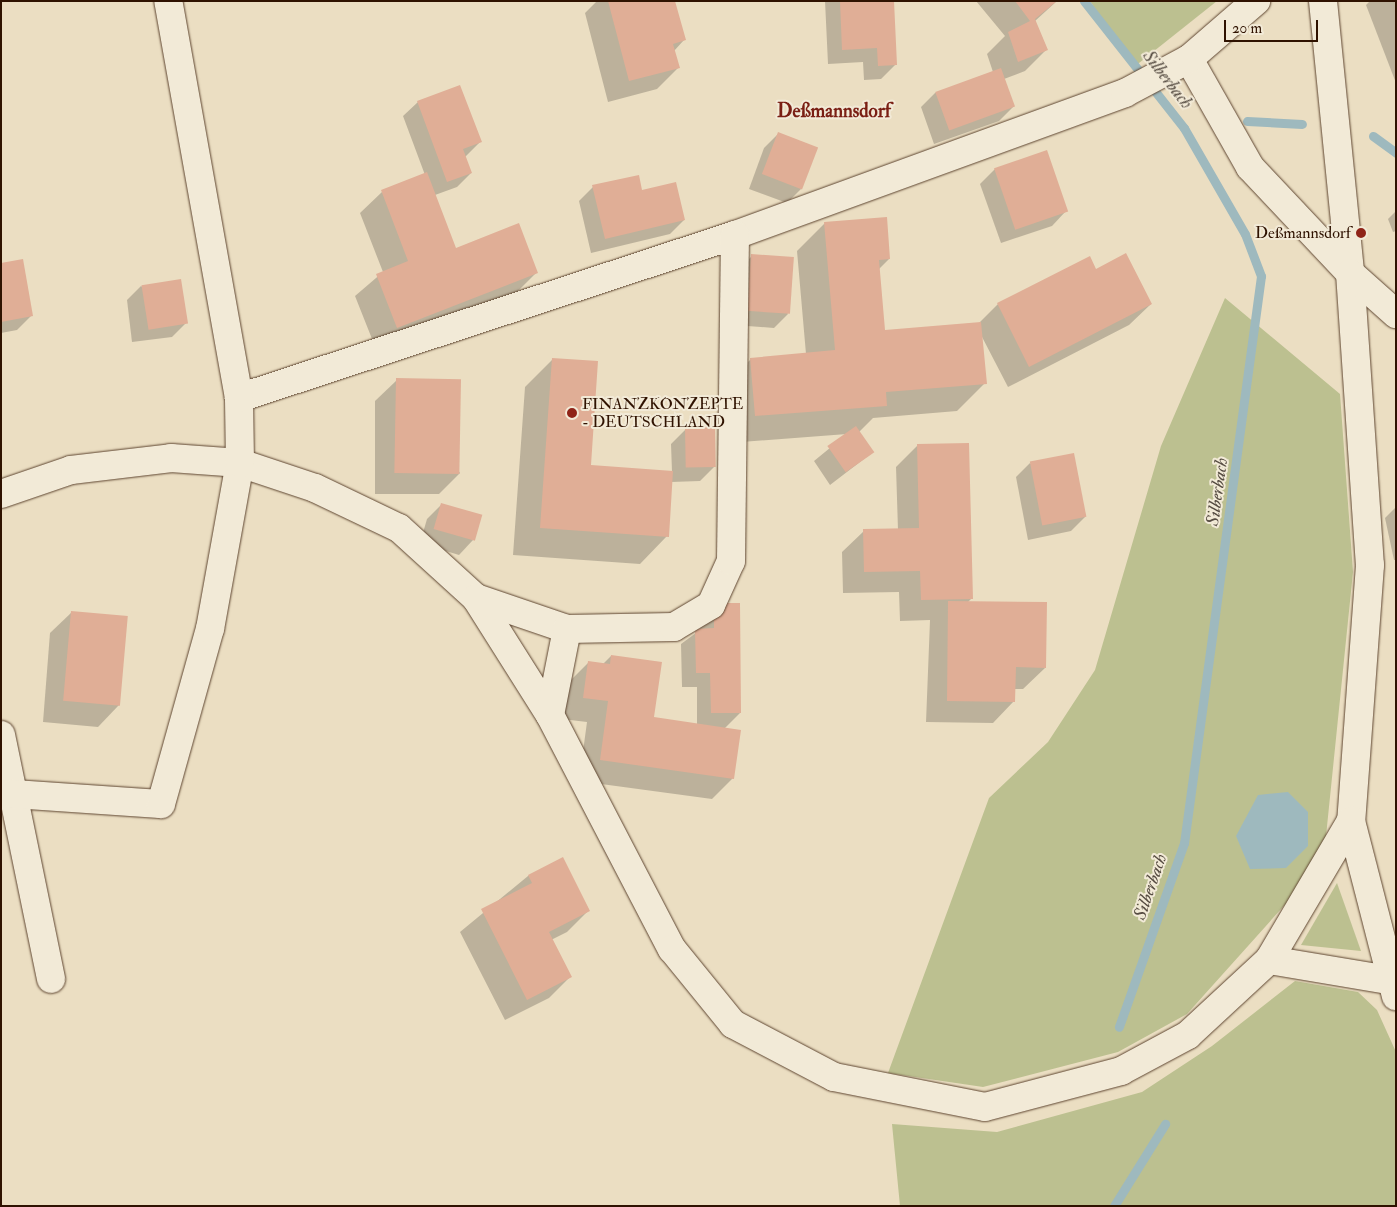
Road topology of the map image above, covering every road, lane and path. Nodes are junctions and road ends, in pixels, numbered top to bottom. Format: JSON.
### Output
{"nodes":[{"id":1,"x":168,"y":1,"type":"edge"},
{"id":2,"x":1256,"y":1,"type":"edge"},
{"id":3,"x":1323,"y":1,"type":"edge"},
{"id":4,"x":1189,"y":59,"type":"junction"},
{"id":5,"x":736,"y":235,"type":"junction"},
{"id":6,"x":1350,"y":273,"type":"junction"},
{"id":7,"x":1396,"y":314,"type":"edge"},
{"id":8,"x":239,"y":398,"type":"junction"},
{"id":9,"x":240,"y":463,"type":"junction"},
{"id":10,"x":1,"y":494,"type":"edge"},
{"id":11,"x":476,"y":598,"type":"junction"},
{"id":12,"x":567,"y":629,"type":"junction"},
{"id":13,"x":550,"y":715,"type":"junction"},
{"id":14,"x":1,"y":735,"type":"edge"},
{"id":15,"x":13,"y":794,"type":"junction"},
{"id":16,"x":1351,"y":821,"type":"junction"},
{"id":17,"x":1269,"y":960,"type":"junction"},
{"id":18,"x":51,"y":979,"type":"dead end"},
{"id":19,"x":1392,"y":988,"type":"edge"}],
"edges":[{"from":1,"to":8,"type":"street"},
{"from":2,"to":4,"type":"street"},
{"from":3,"to":6,"type":"street"},
{"from":4,"to":5,"type":"street"},
{"from":4,"to":6,"type":"street"},
{"from":5,"to":8,"type":"street"},
{"from":5,"to":12,"type":"street"},
{"from":6,"to":7,"type":"street"},
{"from":6,"to":16,"type":"street"},
{"from":8,"to":9,"type":"street"},
{"from":9,"to":10,"type":"street"},
{"from":9,"to":11,"type":"street"},
{"from":9,"to":15,"type":"street"},
{"from":11,"to":12,"type":"street"},
{"from":11,"to":13,"type":"street"},
{"from":12,"to":13,"type":"street"},
{"from":13,"to":17,"type":"street"},
{"from":14,"to":15,"type":"street"},
{"from":15,"to":18,"type":"street"},
{"from":16,"to":17,"type":"street"},
{"from":16,"to":19,"type":"street"},
{"from":17,"to":19,"type":"street"}]}
